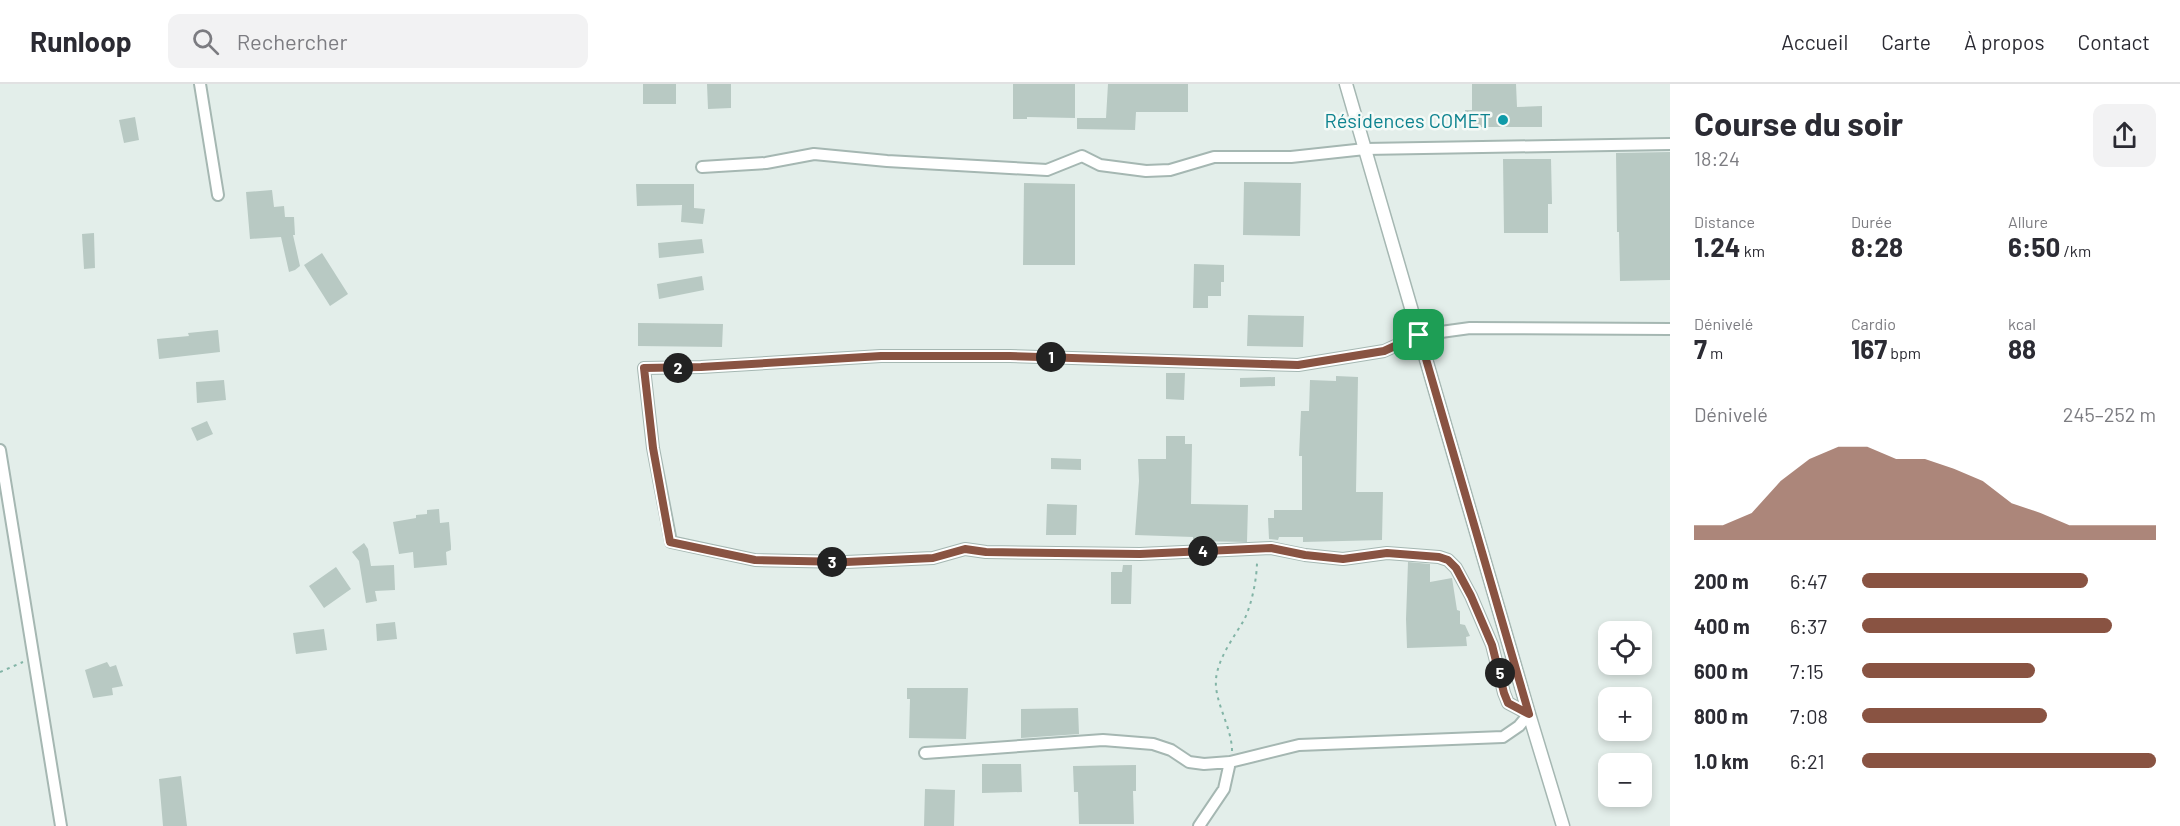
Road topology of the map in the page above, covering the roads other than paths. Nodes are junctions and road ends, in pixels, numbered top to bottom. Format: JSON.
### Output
{"nodes":[{"id":1,"x":200,"y":84,"type":"edge"},
{"id":2,"x":1346,"y":84,"type":"edge"},
{"id":3,"x":1670,"y":144,"type":"edge"},
{"id":4,"x":1365,"y":149,"type":"junction"},
{"id":5,"x":702,"y":167,"type":"dead end"},
{"id":6,"x":218,"y":195,"type":"dead end"},
{"id":7,"x":1670,"y":329,"type":"edge"},
{"id":8,"x":1419,"y":335,"type":"junction"},
{"id":9,"x":0,"y":450,"type":"edge"},
{"id":10,"x":1529,"y":714,"type":"junction"},
{"id":11,"x":925,"y":753,"type":"dead end"},
{"id":12,"x":1230,"y":762,"type":"junction"},
{"id":13,"x":61,"y":826,"type":"edge"},
{"id":14,"x":1199,"y":826,"type":"edge"},
{"id":15,"x":1563,"y":826,"type":"edge"}],
"edges":[{"from":1,"to":6,"type":"street"},
{"from":2,"to":4,"type":"street"},
{"from":3,"to":4,"type":"street"},
{"from":4,"to":5,"type":"street"},
{"from":4,"to":8,"type":"street"},
{"from":7,"to":8,"type":"street"},
{"from":8,"to":10,"type":"street"},
{"from":8,"to":10,"type":"street"},
{"from":9,"to":13,"type":"street"},
{"from":10,"to":12,"type":"street"},
{"from":10,"to":15,"type":"street"},
{"from":11,"to":12,"type":"street"},
{"from":12,"to":14,"type":"street"}]}
